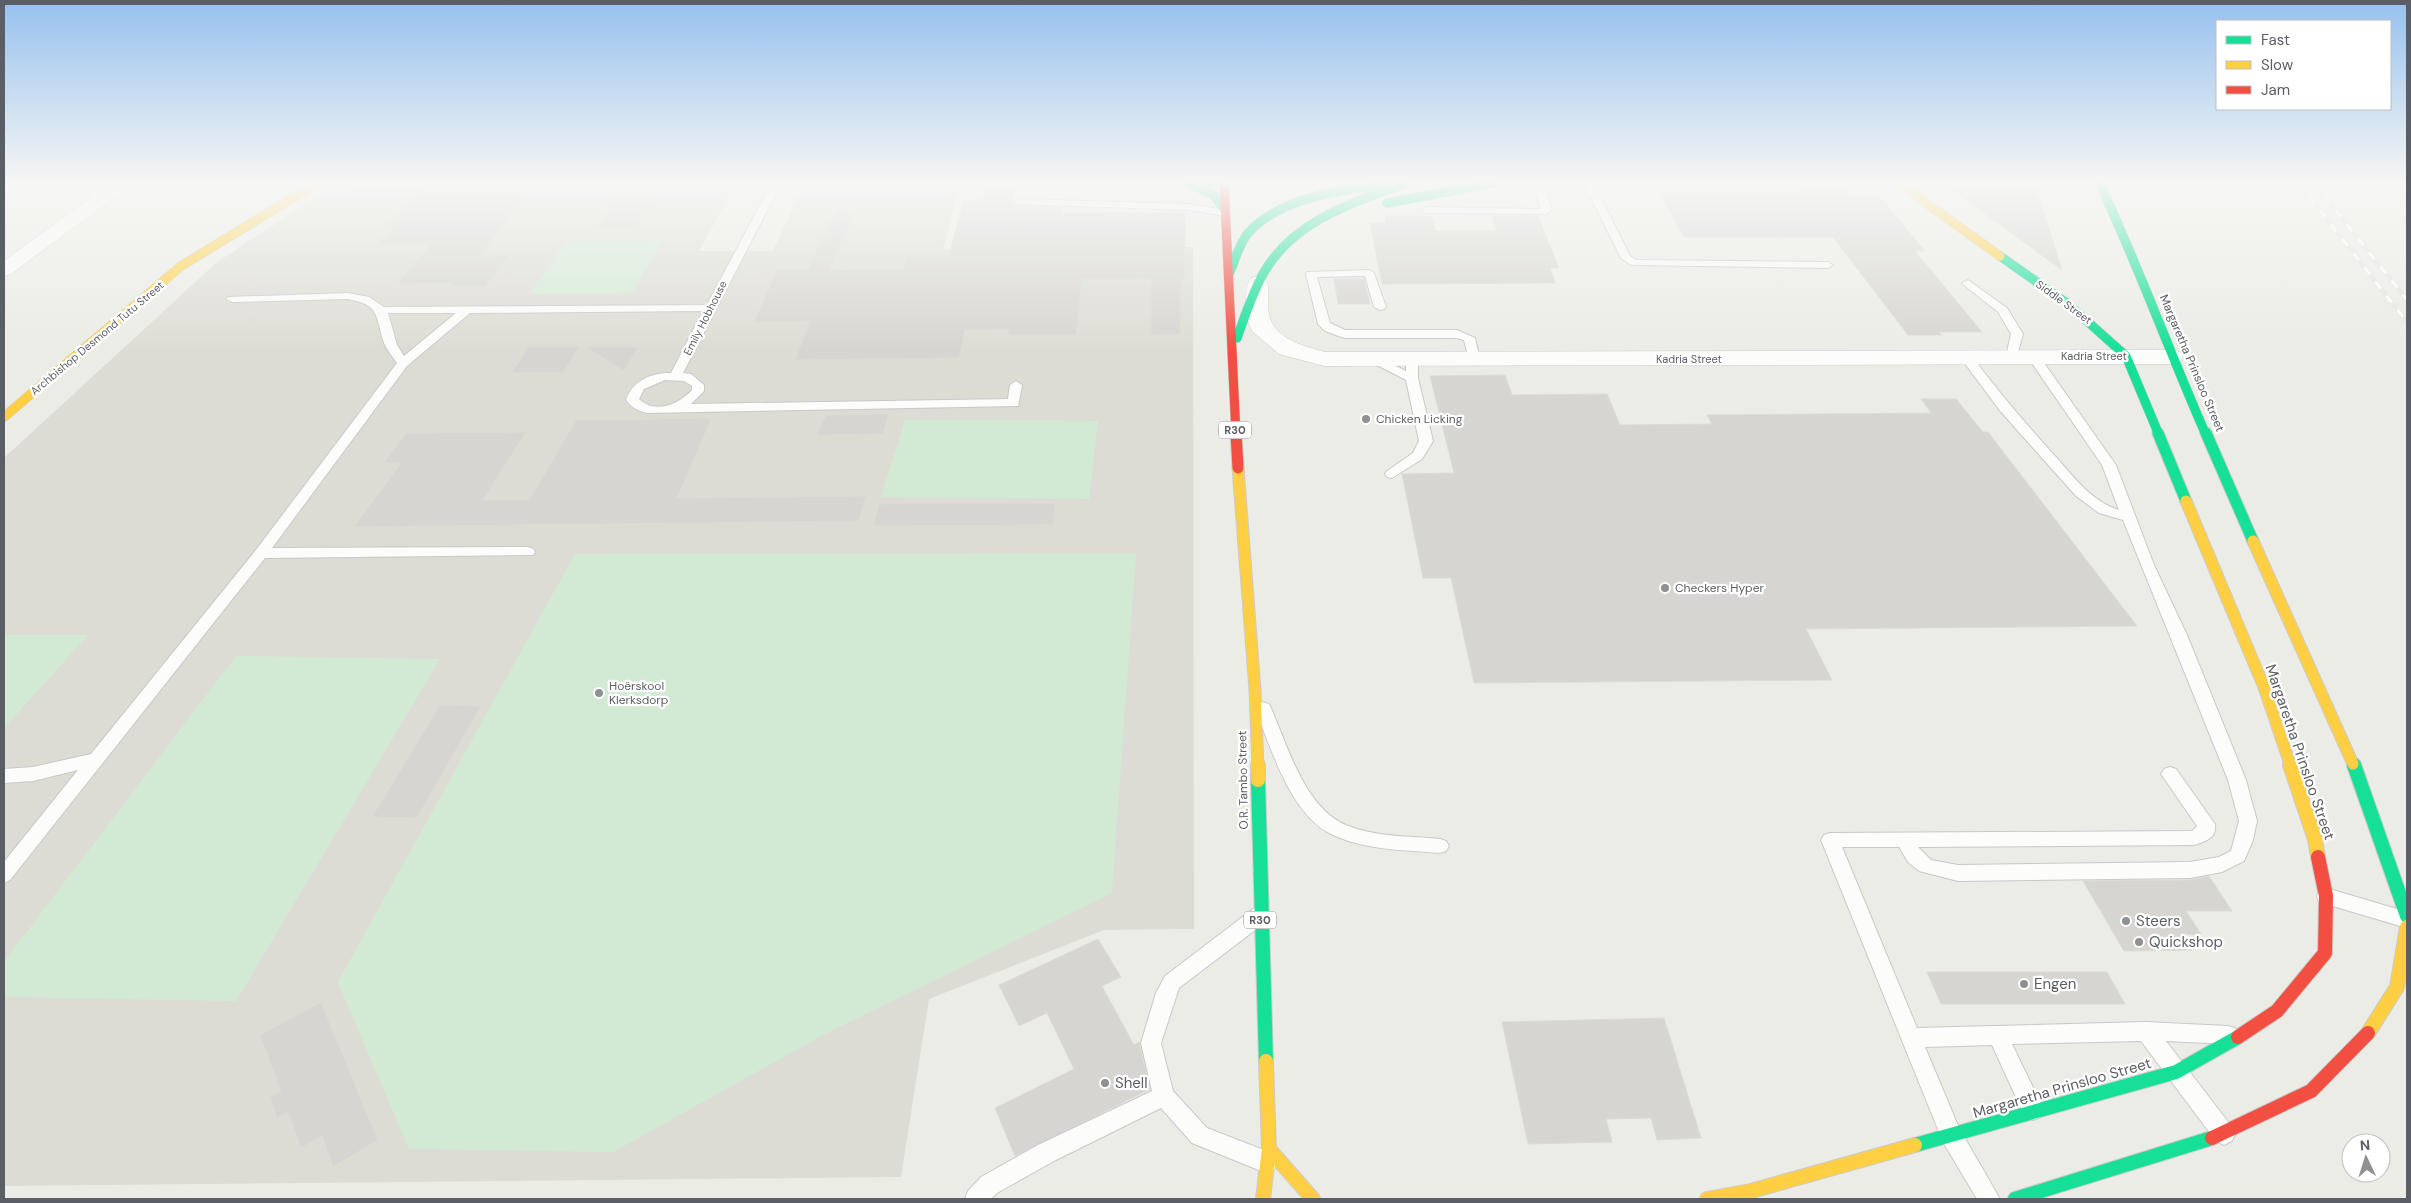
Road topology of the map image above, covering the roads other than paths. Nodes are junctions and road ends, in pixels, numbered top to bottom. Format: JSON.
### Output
{"nodes":[{"id":1,"x":47,"y":238,"type":"edge"},
{"id":2,"x":226,"y":238,"type":"edge"},
{"id":3,"x":747,"y":238,"type":"edge"},
{"id":4,"x":1227,"y":238,"type":"edge"},
{"id":5,"x":1246,"y":238,"type":"edge"},
{"id":6,"x":1292,"y":238,"type":"edge"},
{"id":7,"x":1616,"y":238,"type":"edge"},
{"id":8,"x":1975,"y":238,"type":"edge"},
{"id":9,"x":2126,"y":238,"type":"edge"},
{"id":10,"x":1828,"y":264,"type":"dead end"},
{"id":11,"x":4,"y":270,"type":"edge"},
{"id":12,"x":1229,"y":274,"type":"junction"},
{"id":13,"x":1258,"y":282,"type":"junction"},
{"id":14,"x":1968,"y":284,"type":"dead end"},
{"id":15,"x":232,"y":299,"type":"dead end"},
{"id":16,"x":1380,"y":306,"type":"dead end"},
{"id":17,"x":710,"y":308,"type":"junction"},
{"id":18,"x":468,"y":309,"type":"junction"},
{"id":19,"x":381,"y":310,"type":"junction"},
{"id":20,"x":1966,"y":356,"type":"junction"},
{"id":21,"x":2023,"y":356,"type":"junction"},
{"id":22,"x":2126,"y":356,"type":"junction"},
{"id":23,"x":2172,"y":357,"type":"junction"},
{"id":24,"x":1474,"y":360,"type":"junction"},
{"id":25,"x":1231,"y":361,"type":"junction"},
{"id":26,"x":403,"y":363,"type":"junction"},
{"id":27,"x":1412,"y":369,"type":"junction"},
{"id":28,"x":675,"y":376,"type":"junction"},
{"id":29,"x":1016,"y":385,"type":"dead end"},
{"id":30,"x":676,"y":408,"type":"junction"},
{"id":31,"x":4,"y":417,"type":"edge"},
{"id":32,"x":1392,"y":474,"type":"dead end"},
{"id":33,"x":2129,"y":517,"type":"junction"},
{"id":34,"x":528,"y":552,"type":"dead end"},
{"id":35,"x":261,"y":553,"type":"junction"},
{"id":36,"x":1255,"y":690,"type":"junction"},
{"id":37,"x":96,"y":759,"type":"junction"},
{"id":38,"x":2170,"y":774,"type":"dead end"},
{"id":39,"x":4,"y":776,"type":"edge"},
{"id":40,"x":1904,"y":840,"type":"junction"},
{"id":41,"x":1440,"y":846,"type":"dead end"},
{"id":42,"x":4,"y":875,"type":"edge"},
{"id":43,"x":2326,"y":896,"type":"junction"},
{"id":44,"x":1260,"y":915,"type":"junction"},
{"id":45,"x":2407,"y":918,"type":"edge"},
{"id":46,"x":2407,"y":928,"type":"edge"},
{"id":47,"x":2146,"y":1031,"type":"junction"},
{"id":48,"x":1997,"y":1034,"type":"junction"},
{"id":49,"x":2240,"y":1036,"type":"junction"},
{"id":50,"x":1910,"y":1038,"type":"junction"},
{"id":51,"x":2176,"y":1072,"type":"junction"},
{"id":52,"x":1164,"y":1096,"type":"junction"},
{"id":53,"x":2033,"y":1110,"type":"junction"},
{"id":54,"x":2224,"y":1134,"type":"junction"},
{"id":55,"x":1951,"y":1135,"type":"junction"},
{"id":56,"x":1268,"y":1156,"type":"junction"},
{"id":57,"x":976,"y":1199,"type":"edge"},
{"id":58,"x":1263,"y":1199,"type":"edge"},
{"id":59,"x":1313,"y":1199,"type":"edge"},
{"id":60,"x":1707,"y":1199,"type":"edge"},
{"id":61,"x":1990,"y":1199,"type":"edge"},
{"id":62,"x":2015,"y":1199,"type":"edge"}],
"edges":[{"from":1,"to":11,"type":"street"},
{"from":2,"to":31,"type":"street","name":"Archbishop Desmond Tutu Street"},
{"from":3,"to":17,"type":"lane","name":"Emily Hobhouse"},
{"from":4,"to":12,"type":"street","name":"O.R. Tambo Street","number":"R30"},
{"from":5,"to":12,"type":"street"},
{"from":6,"to":13,"type":"street","name":"O.R. Tambo Street","number":"R30"},
{"from":7,"to":10,"type":"lane"},
{"from":8,"to":22,"type":"street","name":"Siddle Street"},
{"from":9,"to":23,"type":"street","name":"Margaretha Prinsloo Street"},
{"from":12,"to":25,"type":"street","name":"O.R. Tambo Street","number":"R30"},
{"from":13,"to":25,"type":"street","name":"O.R. Tambo Street","number":"R30"},
{"from":13,"to":27,"type":"street","name":"Kadria Street"},
{"from":14,"to":21,"type":"lane"},
{"from":15,"to":19,"type":"lane"},
{"from":16,"to":24,"type":"lane"},
{"from":17,"to":18,"type":"lane"},
{"from":17,"to":28,"type":"lane","name":"Emily Hobhouse"},
{"from":18,"to":19,"type":"lane"},
{"from":18,"to":26,"type":"lane"},
{"from":19,"to":26,"type":"lane"},
{"from":20,"to":21,"type":"street","name":"Kadria Street"},
{"from":20,"to":24,"type":"street","name":"Kadria Street"},
{"from":20,"to":33,"type":"lane"},
{"from":21,"to":22,"type":"street","name":"Kadria Street"},
{"from":21,"to":33,"type":"lane"},
{"from":22,"to":23,"type":"street","name":"Kadria Street"},
{"from":22,"to":43,"type":"street","name":"Margaretha Prinsloo Street"},
{"from":23,"to":45,"type":"street","name":"Margaretha Prinsloo Street"},
{"from":24,"to":27,"type":"street","name":"Kadria Street"},
{"from":25,"to":36,"type":"street","name":"O.R. Tambo Street","number":"R30"},
{"from":26,"to":35,"type":"lane"},
{"from":27,"to":32,"type":"lane"},
{"from":28,"to":30,"type":"lane"},
{"from":28,"to":30,"type":"lane"},
{"from":29,"to":30,"type":"lane"},
{"from":33,"to":40,"type":"lane"},
{"from":34,"to":35,"type":"lane"},
{"from":35,"to":37,"type":"lane"},
{"from":36,"to":41,"type":"lane"},
{"from":36,"to":44,"type":"street","name":"O.R. Tambo Street","number":"R30"},
{"from":37,"to":39,"type":"lane"},
{"from":37,"to":42,"type":"lane"},
{"from":38,"to":40,"type":"lane"},
{"from":40,"to":50,"type":"lane"},
{"from":43,"to":45,"type":"lane"},
{"from":43,"to":49,"type":"street","name":"Margaretha Prinsloo Street"},
{"from":44,"to":52,"type":"lane"},
{"from":44,"to":56,"type":"street","name":"O.R. Tambo Street","number":"R30"},
{"from":46,"to":54,"type":"street"},
{"from":47,"to":48,"type":"lane"},
{"from":47,"to":49,"type":"lane"},
{"from":47,"to":51,"type":"lane"},
{"from":48,"to":50,"type":"lane"},
{"from":48,"to":53,"type":"lane"},
{"from":49,"to":51,"type":"street","name":"Margaretha Prinsloo Street"},
{"from":50,"to":55,"type":"lane"},
{"from":51,"to":53,"type":"street","name":"Margaretha Prinsloo Street"},
{"from":51,"to":54,"type":"lane"},
{"from":52,"to":56,"type":"lane"},
{"from":52,"to":57,"type":"lane"},
{"from":53,"to":55,"type":"street","name":"Margaretha Prinsloo Street"},
{"from":54,"to":62,"type":"street"},
{"from":55,"to":60,"type":"street","name":"Margaretha Prinsloo Street"},
{"from":55,"to":61,"type":"lane"},
{"from":56,"to":58,"type":"street","name":"O.R. Tambo Street","number":"R30"},
{"from":56,"to":59,"type":"street"}]}
